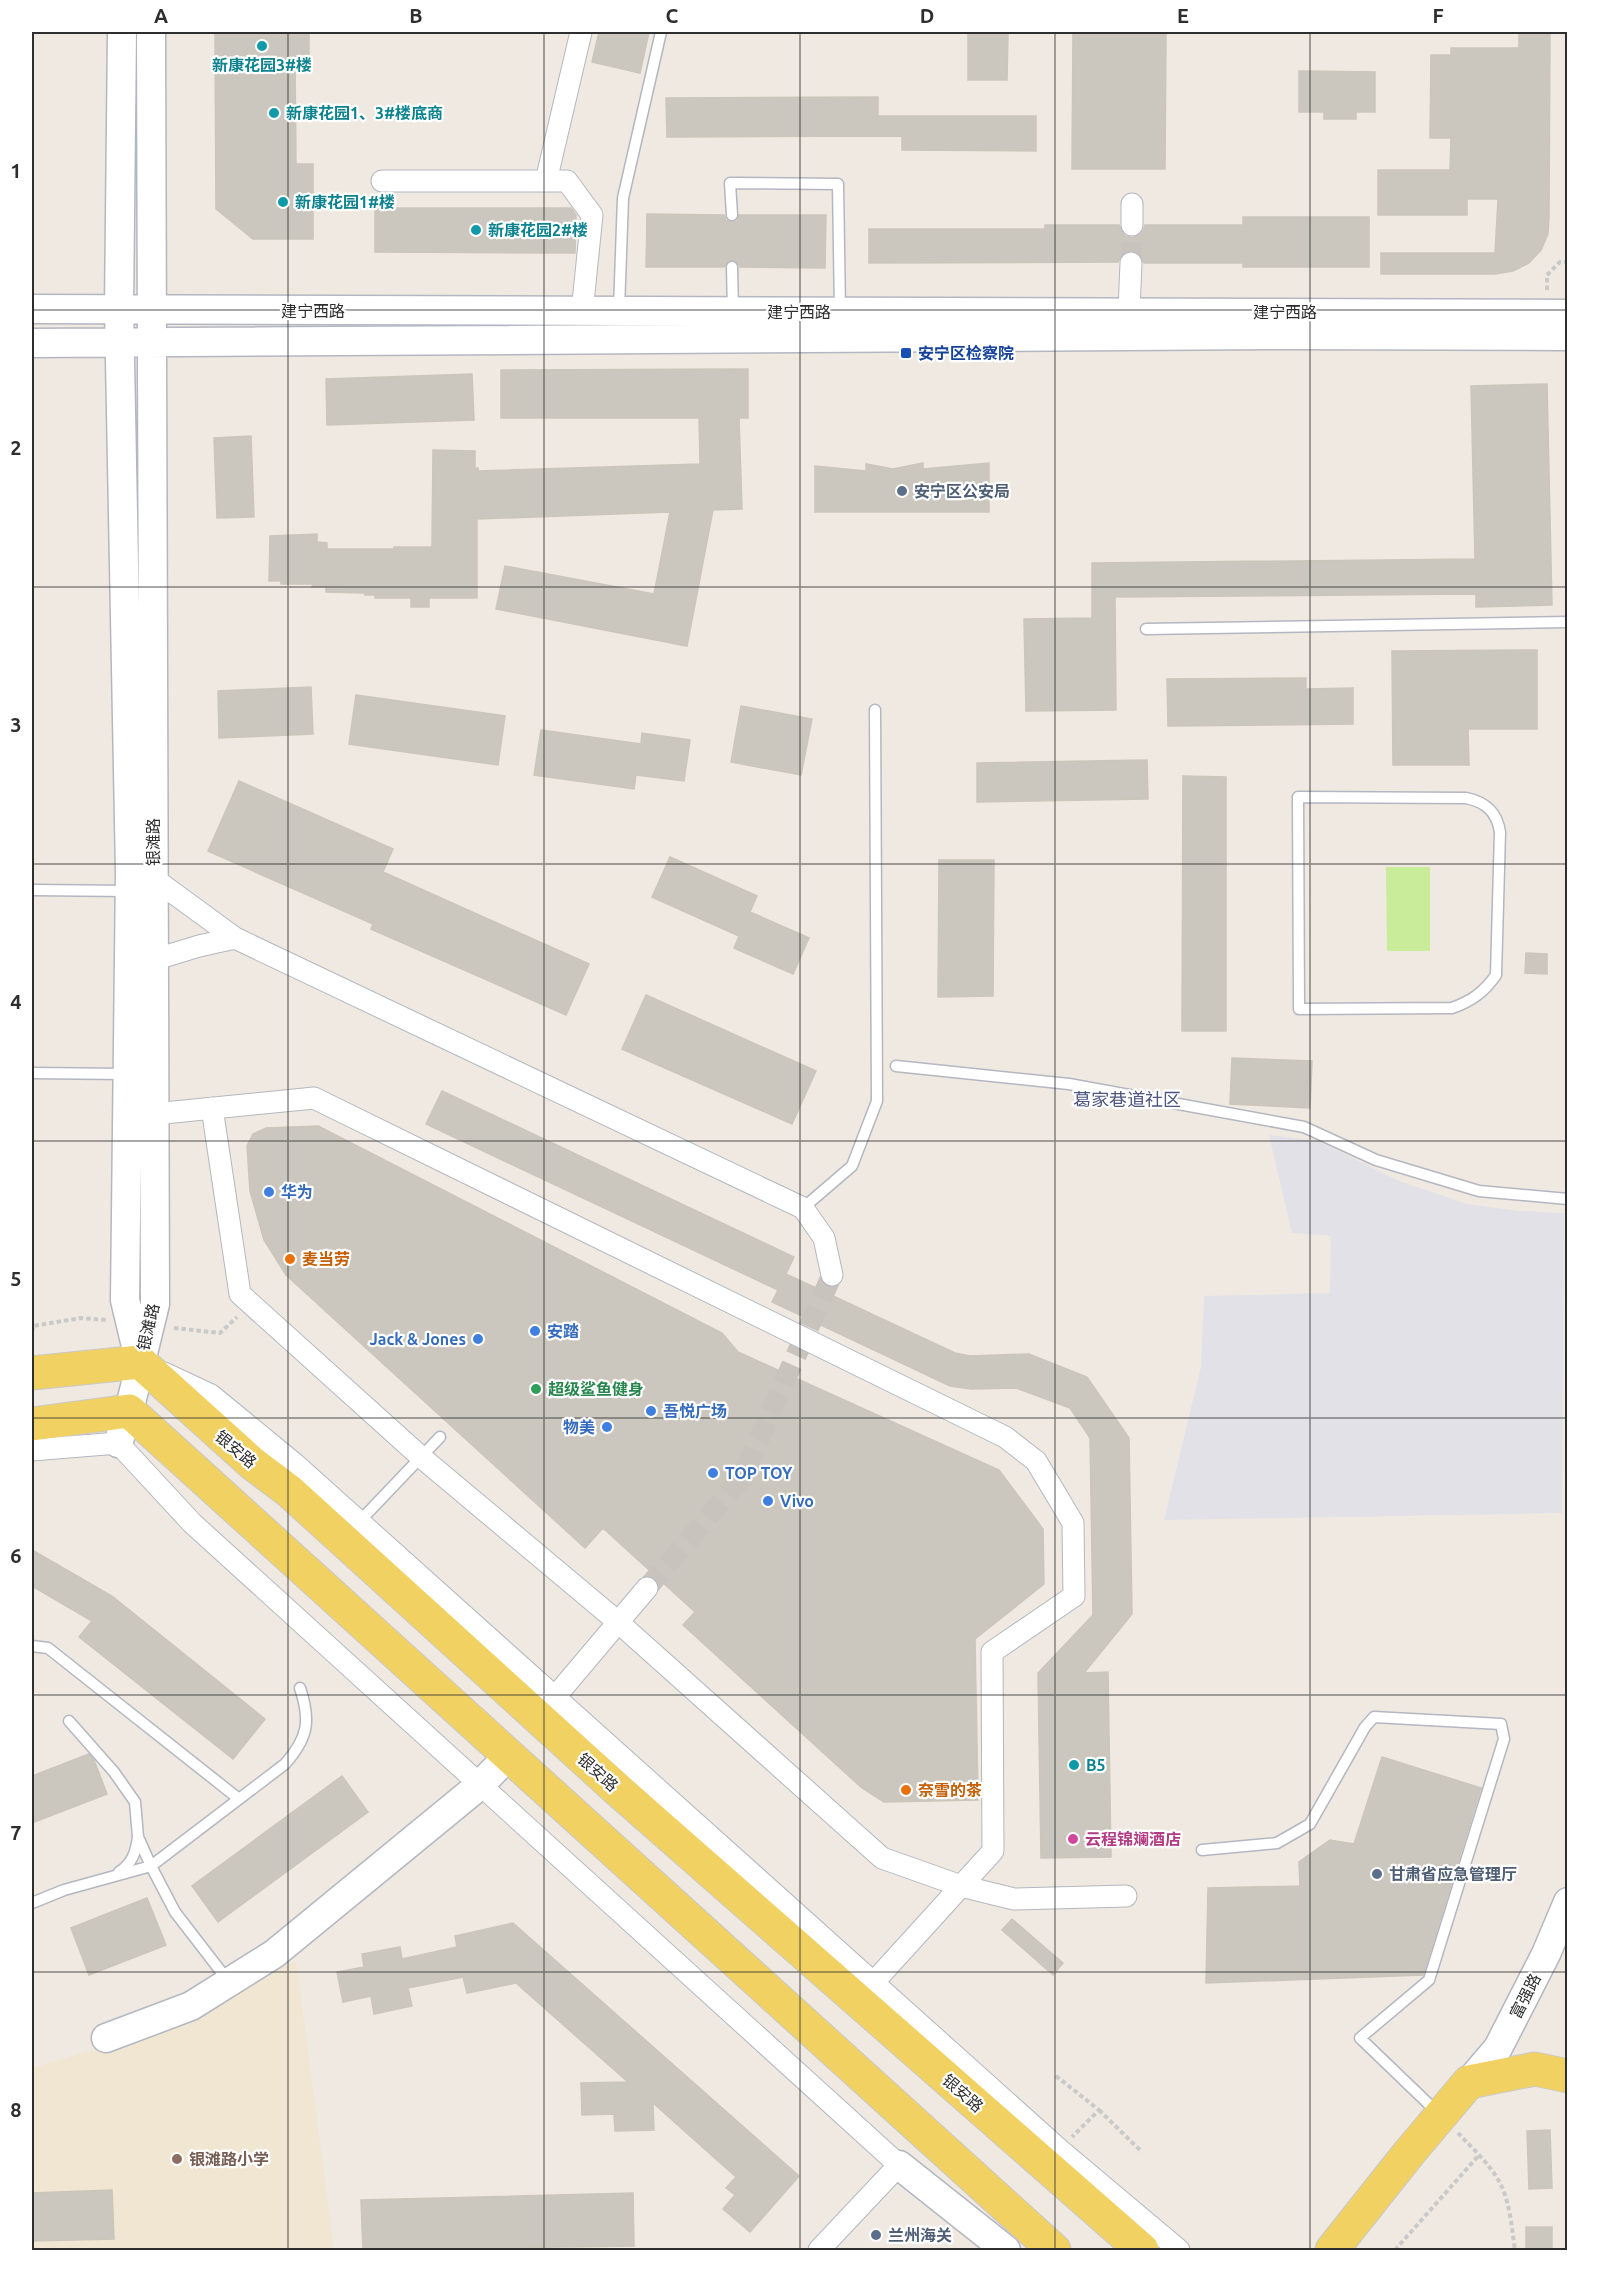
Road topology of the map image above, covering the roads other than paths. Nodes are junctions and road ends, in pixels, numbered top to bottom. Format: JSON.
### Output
{"nodes":[{"id":1,"x":122,"y":32,"type":"edge"},
{"id":2,"x":150,"y":32,"type":"edge"},
{"id":3,"x":581,"y":32,"type":"edge"},
{"id":4,"x":662,"y":32,"type":"edge"},
{"id":5,"x":382,"y":181,"type":"dead end"},
{"id":6,"x":546,"y":181,"type":"junction"},
{"id":7,"x":1132,"y":204,"type":"dead end"},
{"id":8,"x":732,"y":214,"type":"dead end"},
{"id":9,"x":1132,"y":225,"type":"tunnel mouth"},
{"id":10,"x":1131,"y":262,"type":"tunnel mouth"},
{"id":11,"x":732,"y":267,"type":"dead end"},
{"id":12,"x":32,"y":309,"type":"edge"},
{"id":13,"x":119,"y":309,"type":"junction"},
{"id":14,"x":151,"y":310,"type":"junction"},
{"id":15,"x":1129,"y":311,"type":"junction"},
{"id":16,"x":582,"y":312,"type":"junction"},
{"id":17,"x":618,"y":312,"type":"junction"},
{"id":18,"x":733,"y":312,"type":"junction"},
{"id":19,"x":840,"y":312,"type":"junction"},
{"id":20,"x":1568,"y":314,"type":"edge"},
{"id":21,"x":1568,"y":336,"type":"edge"},
{"id":22,"x":32,"y":343,"type":"edge"},
{"id":23,"x":119,"y":343,"type":"junction"},
{"id":24,"x":150,"y":343,"type":"junction"},
{"id":25,"x":1568,"y":622,"type":"edge"},
{"id":26,"x":1146,"y":629,"type":"dead end"},
{"id":27,"x":875,"y":710,"type":"dead end"},
{"id":28,"x":141,"y":884,"type":"junction"},
{"id":29,"x":32,"y":890,"type":"edge"},
{"id":30,"x":235,"y":938,"type":"junction"},
{"id":31,"x":153,"y":960,"type":"junction"},
{"id":32,"x":1496,"y":975,"type":"joint"},
{"id":33,"x":896,"y":1066,"type":"dead end"},
{"id":34,"x":32,"y":1073,"type":"edge"},
{"id":35,"x":128,"y":1074,"type":"junction"},
{"id":36,"x":212,"y":1108,"type":"junction"},
{"id":37,"x":154,"y":1114,"type":"junction"},
{"id":38,"x":1568,"y":1199,"type":"edge"},
{"id":39,"x":803,"y":1208,"type":"junction"},
{"id":40,"x":832,"y":1275,"type":"tunnel mouth"},
{"id":41,"x":64,"y":1358,"type":"dead end"},
{"id":42,"x":140,"y":1362,"type":"junction"},
{"id":43,"x":32,"y":1373,"type":"edge"},
{"id":44,"x":129,"y":1411,"type":"junction"},
{"id":45,"x":32,"y":1424,"type":"edge"},
{"id":46,"x":440,"y":1437,"type":"dead end"},
{"id":47,"x":118,"y":1443,"type":"junction"},
{"id":48,"x":32,"y":1450,"type":"edge"},
{"id":49,"x":421,"y":1457,"type":"junction"},
{"id":50,"x":359,"y":1521,"type":"junction"},
{"id":51,"x":647,"y":1588,"type":"tunnel mouth"},
{"id":52,"x":618,"y":1622,"type":"junction"},
{"id":53,"x":32,"y":1646,"type":"edge"},
{"id":54,"x":300,"y":1688,"type":"dead end"},
{"id":55,"x":555,"y":1697,"type":"junction"},
{"id":56,"x":69,"y":1721,"type":"dead end"},
{"id":57,"x":508,"y":1755,"type":"junction"},
{"id":58,"x":480,"y":1785,"type":"junction"},
{"id":59,"x":239,"y":1798,"type":"junction"},
{"id":60,"x":138,"y":1837,"type":"junction"},
{"id":61,"x":1202,"y":1850,"type":"dead end"},
{"id":62,"x":151,"y":1866,"type":"junction"},
{"id":63,"x":111,"y":1876,"type":"junction"},
{"id":64,"x":961,"y":1887,"type":"junction"},
{"id":65,"x":1126,"y":1896,"type":"dead end"},
{"id":66,"x":1568,"y":1902,"type":"edge"},
{"id":67,"x":32,"y":1903,"type":"edge"},
{"id":68,"x":229,"y":1982,"type":"junction"},
{"id":69,"x":873,"y":1983,"type":"junction"},
{"id":70,"x":106,"y":2038,"type":"dead end"},
{"id":71,"x":1568,"y":2076,"type":"edge"},
{"id":72,"x":1469,"y":2082,"type":"junction"},
{"id":73,"x":1441,"y":2115,"type":"junction"},
{"id":74,"x":899,"y":2165,"type":"junction"},
{"id":75,"x":819,"y":2250,"type":"edge"},
{"id":76,"x":1006,"y":2250,"type":"edge"},
{"id":77,"x":1054,"y":2250,"type":"edge"},
{"id":78,"x":1142,"y":2250,"type":"edge"},
{"id":79,"x":1179,"y":2250,"type":"edge"},
{"id":80,"x":1332,"y":2250,"type":"edge"}],
"edges":[{"from":1,"to":13,"type":"street","name":"银滩路"},
{"from":2,"to":14,"type":"street","name":"银滩路"},
{"from":3,"to":6,"type":"street"},
{"from":4,"to":17,"type":"lane"},
{"from":5,"to":6,"type":"street"},
{"from":6,"to":16,"type":"street"},
{"from":7,"to":9,"type":"street"},
{"from":8,"to":19,"type":"lane"},
{"from":10,"to":15,"type":"street"},
{"from":11,"to":18,"type":"lane"},
{"from":12,"to":13,"type":"street","name":"建宁西路"},
{"from":13,"to":14,"type":"street","name":"建宁西路"},
{"from":13,"to":23,"type":"street","name":"银滩路"},
{"from":14,"to":16,"type":"street","name":"建宁西路"},
{"from":14,"to":24,"type":"street","name":"银滩路"},
{"from":15,"to":19,"type":"street","name":"建宁西路"},
{"from":15,"to":20,"type":"street","name":"建宁西路"},
{"from":16,"to":17,"type":"street","name":"建宁西路"},
{"from":17,"to":18,"type":"street","name":"建宁西路"},
{"from":18,"to":19,"type":"street","name":"建宁西路"},
{"from":21,"to":24,"type":"street","name":"建宁西路"},
{"from":22,"to":23,"type":"street","name":"建宁西路"},
{"from":23,"to":24,"type":"street","name":"建宁西路"},
{"from":23,"to":28,"type":"street","name":"银滩路"},
{"from":24,"to":28,"type":"street","name":"银滩路"},
{"from":25,"to":26,"type":"lane"},
{"from":27,"to":39,"type":"lane"},
{"from":28,"to":29,"type":"lane"},
{"from":28,"to":30,"type":"street"},
{"from":28,"to":31,"type":"street","name":"银滩路"},
{"from":28,"to":35,"type":"street","name":"银滩路"},
{"from":30,"to":31,"type":"street"},
{"from":30,"to":39,"type":"street"},
{"from":31,"to":37,"type":"street","name":"银滩路"},
{"from":32,"to":32,"type":"lane"},
{"from":33,"to":38,"type":"lane"},
{"from":34,"to":35,"type":"lane"},
{"from":35,"to":42,"type":"street","name":"银滩路"},
{"from":36,"to":37,"type":"street"},
{"from":36,"to":49,"type":"street"},
{"from":36,"to":64,"type":"street"},
{"from":37,"to":42,"type":"street","name":"银滩路"},
{"from":39,"to":40,"type":"street"},
{"from":41,"to":42,"type":"lane"},
{"from":42,"to":43,"type":"main road"},
{"from":42,"to":44,"type":"street"},
{"from":42,"to":50,"type":"street"},
{"from":42,"to":78,"type":"main road","name":"银安路"},
{"from":44,"to":45,"type":"main road"},
{"from":44,"to":47,"type":"street"},
{"from":44,"to":57,"type":"main road"},
{"from":46,"to":49,"type":"lane"},
{"from":47,"to":48,"type":"street"},
{"from":47,"to":58,"type":"street"},
{"from":49,"to":50,"type":"lane"},
{"from":49,"to":52,"type":"street"},
{"from":50,"to":55,"type":"street"},
{"from":51,"to":52,"type":"street"},
{"from":52,"to":55,"type":"street"},
{"from":52,"to":64,"type":"street"},
{"from":53,"to":59,"type":"lane"},
{"from":54,"to":59,"type":"lane"},
{"from":55,"to":69,"type":"street"},
{"from":56,"to":60,"type":"lane"},
{"from":57,"to":58,"type":"street"},
{"from":57,"to":77,"type":"main road"},
{"from":58,"to":68,"type":"street"},
{"from":58,"to":74,"type":"street"},
{"from":59,"to":62,"type":"lane"},
{"from":60,"to":62,"type":"lane"},
{"from":60,"to":63,"type":"lane"},
{"from":61,"to":73,"type":"lane"},
{"from":62,"to":63,"type":"lane"},
{"from":62,"to":68,"type":"lane"},
{"from":63,"to":67,"type":"lane"},
{"from":64,"to":65,"type":"street"},
{"from":64,"to":69,"type":"street"},
{"from":66,"to":72,"type":"street","name":"富强路"},
{"from":68,"to":70,"type":"street"},
{"from":69,"to":79,"type":"street"},
{"from":71,"to":72,"type":"main road"},
{"from":72,"to":73,"type":"main road"},
{"from":73,"to":80,"type":"main road"},
{"from":74,"to":75,"type":"street"},
{"from":74,"to":76,"type":"street"}]}
